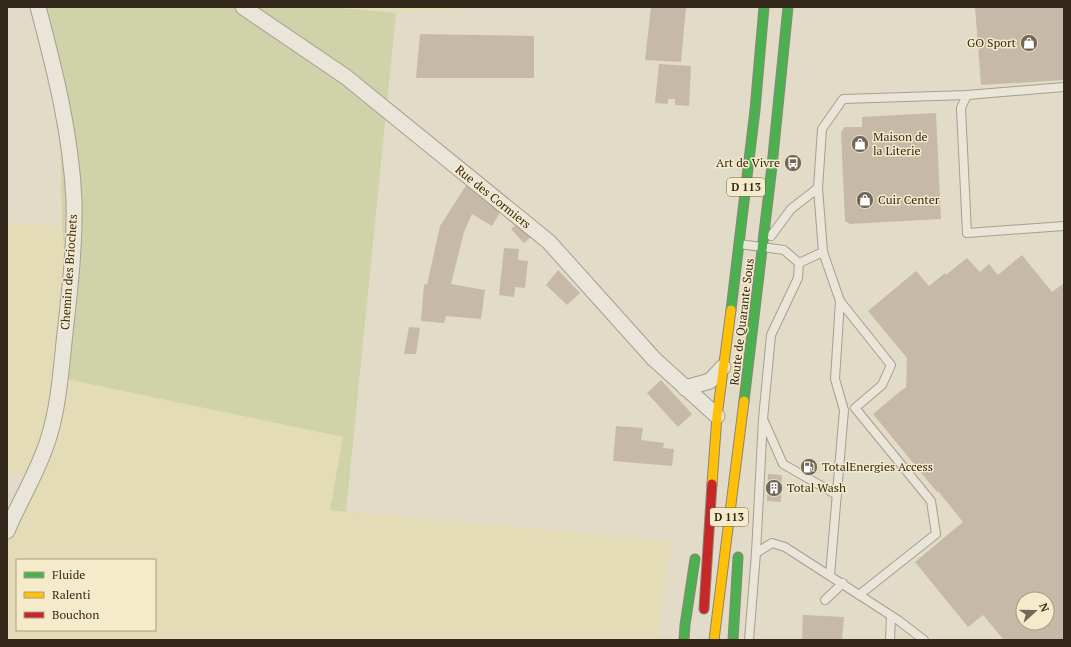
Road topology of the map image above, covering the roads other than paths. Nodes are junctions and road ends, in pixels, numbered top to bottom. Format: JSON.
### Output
{"nodes":[{"id":1,"x":38,"y":7,"type":"edge"},
{"id":2,"x":243,"y":7,"type":"edge"},
{"id":3,"x":764,"y":7,"type":"edge"},
{"id":4,"x":788,"y":7,"type":"edge"},
{"id":5,"x":1064,"y":87,"type":"edge"},
{"id":6,"x":967,"y":95,"type":"junction"},
{"id":7,"x":818,"y":188,"type":"junction"},
{"id":8,"x":1064,"y":226,"type":"edge"},
{"id":9,"x":739,"y":244,"type":"junction"},
{"id":10,"x":763,"y":246,"type":"junction"},
{"id":11,"x":823,"y":252,"type":"junction"},
{"id":12,"x":799,"y":263,"type":"junction"},
{"id":13,"x":840,"y":301,"type":"junction"},
{"id":14,"x":723,"y":367,"type":"junction"},
{"id":15,"x":685,"y":388,"type":"junction"},
{"id":16,"x":745,"y":393,"type":"junction"},
{"id":17,"x":855,"y":408,"type":"junction"},
{"id":18,"x":844,"y":410,"type":"junction"},
{"id":19,"x":717,"y":416,"type":"junction"},
{"id":20,"x":763,"y":419,"type":"junction"},
{"id":21,"x":837,"y":495,"type":"junction"},
{"id":22,"x":741,"y":499,"type":"dead end"},
{"id":23,"x":700,"y":524,"type":"dead end"},
{"id":24,"x":7,"y":531,"type":"edge"},
{"id":25,"x":739,"y":545,"type":"dead end"},
{"id":26,"x":697,"y":548,"type":"dead end"},
{"id":27,"x":756,"y":553,"type":"junction"},
{"id":28,"x":830,"y":575,"type":"junction"},
{"id":29,"x":843,"y":583,"type":"junction"},
{"id":30,"x":859,"y":595,"type":"junction"},
{"id":31,"x":825,"y":600,"type":"dead end"},
{"id":32,"x":891,"y":616,"type":"junction"},
{"id":33,"x":704,"y":617,"type":"dead end"},
{"id":34,"x":684,"y":640,"type":"edge"},
{"id":35,"x":714,"y":640,"type":"edge"},
{"id":36,"x":733,"y":640,"type":"edge"},
{"id":37,"x":749,"y":640,"type":"edge"},
{"id":38,"x":890,"y":640,"type":"edge"},
{"id":39,"x":924,"y":640,"type":"edge"}],
"edges":[{"from":1,"to":24,"type":"street","name":"Chemin des Briochets"},
{"from":2,"to":15,"type":"street","name":"Rue des Cormiers"},
{"from":3,"to":9,"type":"main road","name":"Route de Quarante Sous","number":"D 113"},
{"from":4,"to":10,"type":"main road","name":"Route de Quarante Sous","number":"D 113"},
{"from":5,"to":6,"type":"lane"},
{"from":6,"to":7,"type":"lane"},
{"from":6,"to":8,"type":"lane"},
{"from":7,"to":10,"type":"lane"},
{"from":7,"to":11,"type":"lane"},
{"from":9,"to":10,"type":"lane"},
{"from":9,"to":14,"type":"main road","name":"Route de Quarante Sous","number":"D 113"},
{"from":10,"to":12,"type":"lane"},
{"from":10,"to":16,"type":"main road","name":"Route de Quarante Sous","number":"D 113"},
{"from":11,"to":12,"type":"lane"},
{"from":11,"to":13,"type":"lane"},
{"from":12,"to":20,"type":"lane"},
{"from":13,"to":17,"type":"lane"},
{"from":13,"to":18,"type":"lane"},
{"from":14,"to":15,"type":"street"},
{"from":14,"to":19,"type":"main road","name":"Route de Quarante Sous","number":"D 113"},
{"from":15,"to":19,"type":"street","name":"Rue des Cormiers"},
{"from":16,"to":22,"type":"main road"},
{"from":16,"to":35,"type":"main road","name":"Route de Quarante Sous","number":"D 113"},
{"from":17,"to":18,"type":"lane"},
{"from":17,"to":30,"type":"lane"},
{"from":18,"to":21,"type":"lane"},
{"from":19,"to":23,"type":"main road"},
{"from":19,"to":33,"type":"main road","name":"Route de Quarante Sous","number":"D 113"},
{"from":20,"to":21,"type":"lane"},
{"from":20,"to":27,"type":"lane"},
{"from":21,"to":28,"type":"lane"},
{"from":25,"to":36,"type":"main road"},
{"from":26,"to":34,"type":"main road"},
{"from":27,"to":28,"type":"lane"},
{"from":27,"to":37,"type":"lane"},
{"from":28,"to":29,"type":"lane"},
{"from":29,"to":30,"type":"lane"},
{"from":29,"to":31,"type":"lane"},
{"from":30,"to":32,"type":"lane"},
{"from":32,"to":38,"type":"lane"},
{"from":32,"to":39,"type":"lane"}]}
